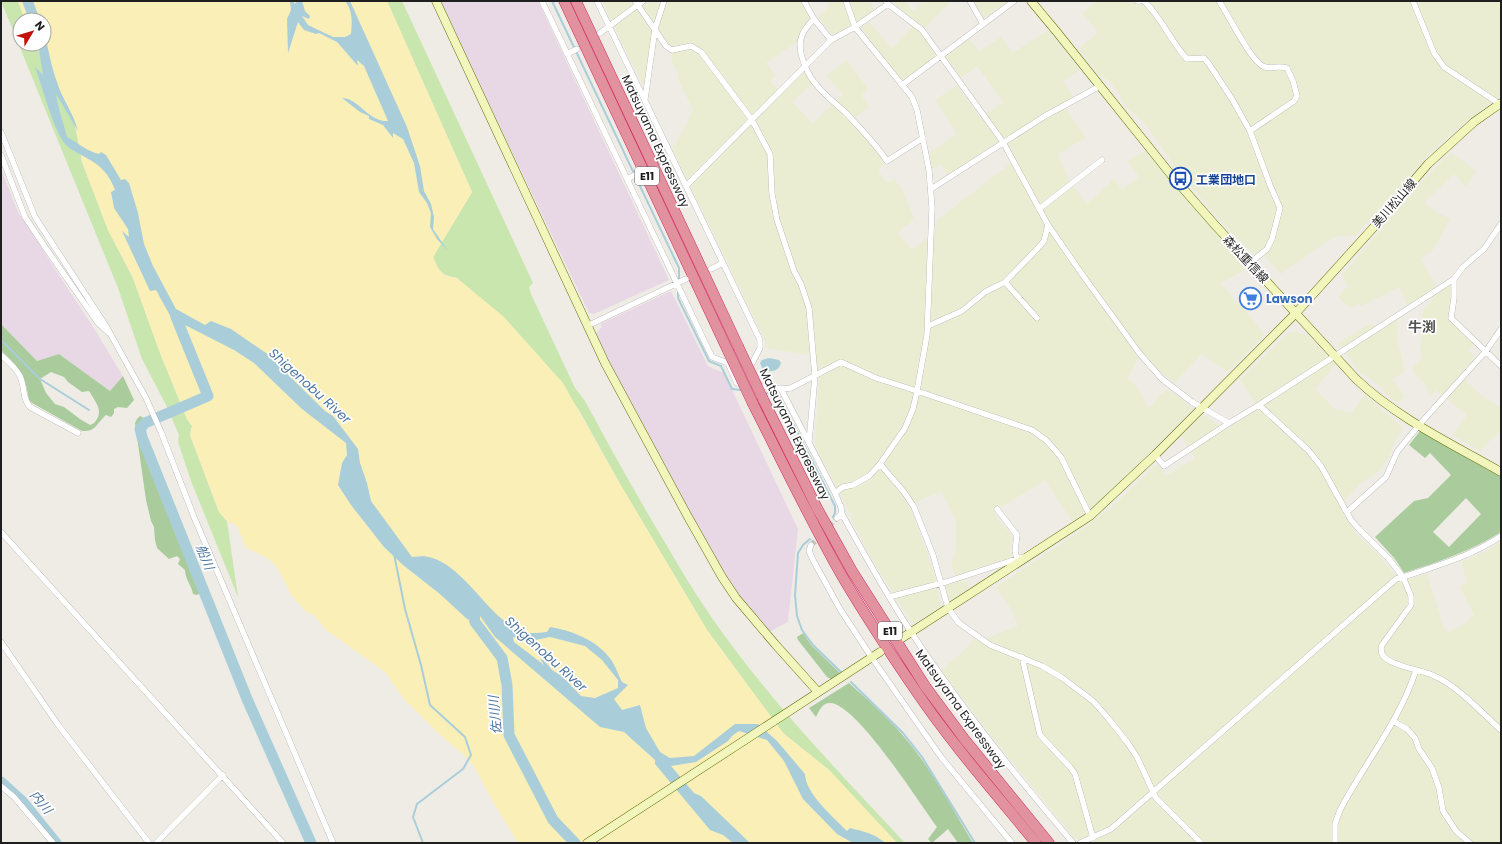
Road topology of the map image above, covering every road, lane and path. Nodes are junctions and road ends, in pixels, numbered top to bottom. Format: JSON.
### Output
{"nodes":[{"id":1,"x":436,"y":1,"type":"edge"},
{"id":2,"x":542,"y":1,"type":"edge"},
{"id":3,"x":564,"y":1,"type":"edge"},
{"id":4,"x":576,"y":1,"type":"edge"},
{"id":5,"x":597,"y":1,"type":"edge"},
{"id":6,"x":643,"y":1,"type":"edge"},
{"id":7,"x":664,"y":1,"type":"edge"},
{"id":8,"x":804,"y":1,"type":"edge"},
{"id":9,"x":846,"y":1,"type":"edge"},
{"id":10,"x":970,"y":1,"type":"edge"},
{"id":11,"x":1014,"y":1,"type":"edge"},
{"id":12,"x":1031,"y":1,"type":"edge"},
{"id":13,"x":1144,"y":1,"type":"edge"},
{"id":14,"x":1219,"y":1,"type":"edge"},
{"id":15,"x":1412,"y":1,"type":"edge"},
{"id":16,"x":887,"y":2,"type":"edge"},
{"id":17,"x":637,"y":3,"type":"edge"},
{"id":18,"x":814,"y":19,"type":"junction"},
{"id":19,"x":983,"y":24,"type":"junction"},
{"id":20,"x":609,"y":26,"type":"junction"},
{"id":21,"x":855,"y":27,"type":"junction"},
{"id":22,"x":655,"y":29,"type":"junction"},
{"id":23,"x":600,"y":33,"type":"dead end"},
{"id":24,"x":831,"y":40,"type":"junction"},
{"id":25,"x":577,"y":49,"type":"dead end"},
{"id":26,"x":567,"y":54,"type":"junction"},
{"id":27,"x":940,"y":55,"type":"junction"},
{"id":28,"x":805,"y":66,"type":"junction"},
{"id":29,"x":902,"y":85,"type":"junction"},
{"id":30,"x":1100,"y":86,"type":"junction"},
{"id":31,"x":645,"y":100,"type":"junction"},
{"id":32,"x":1501,"y":104,"type":"edge"},
{"id":33,"x":752,"y":120,"type":"junction"},
{"id":34,"x":1,"y":132,"type":"edge"},
{"id":35,"x":1250,"y":132,"type":"junction"},
{"id":36,"x":923,"y":138,"type":"junction"},
{"id":37,"x":1003,"y":142,"type":"junction"},
{"id":38,"x":1,"y":155,"type":"edge"},
{"id":39,"x":671,"y":156,"type":"junction"},
{"id":40,"x":663,"y":160,"type":"tunnel mouth"},
{"id":41,"x":1102,"y":160,"type":"dead end"},
{"id":42,"x":635,"y":174,"type":"tunnel mouth"},
{"id":43,"x":627,"y":179,"type":"junction"},
{"id":44,"x":686,"y":186,"type":"junction"},
{"id":45,"x":931,"y":189,"type":"junction"},
{"id":46,"x":1039,"y":209,"type":"junction"},
{"id":47,"x":1048,"y":224,"type":"junction"},
{"id":48,"x":1501,"y":224,"type":"edge"},
{"id":49,"x":723,"y":263,"type":"junction"},
{"id":50,"x":1250,"y":263,"type":"junction"},
{"id":51,"x":711,"y":269,"type":"dead end"},
{"id":52,"x":686,"y":279,"type":"dead end"},
{"id":53,"x":1454,"y":279,"type":"junction"},
{"id":54,"x":1005,"y":282,"type":"junction"},
{"id":55,"x":676,"y":283,"type":"junction"},
{"id":56,"x":1296,"y":313,"type":"junction"},
{"id":57,"x":1037,"y":318,"type":"dead end"},
{"id":58,"x":587,"y":326,"type":"junction"},
{"id":59,"x":928,"y":326,"type":"junction"},
{"id":60,"x":1501,"y":329,"type":"edge"},
{"id":61,"x":114,"y":338,"type":"junction"},
{"id":62,"x":1486,"y":350,"type":"junction"},
{"id":63,"x":1335,"y":354,"type":"junction"},
{"id":64,"x":1,"y":355,"type":"edge"},
{"id":65,"x":1501,"y":366,"type":"edge"},
{"id":66,"x":815,"y":376,"type":"junction"},
{"id":67,"x":748,"y":384,"type":"junction"},
{"id":68,"x":781,"y":389,"type":"junction"},
{"id":69,"x":917,"y":391,"type":"junction"},
{"id":70,"x":1259,"y":405,"type":"junction"},
{"id":71,"x":1203,"y":408,"type":"junction"},
{"id":72,"x":1229,"y":423,"type":"junction"},
{"id":73,"x":1419,"y":425,"type":"junction"},
{"id":74,"x":78,"y":433,"type":"dead end"},
{"id":75,"x":809,"y":443,"type":"junction"},
{"id":76,"x":1155,"y":455,"type":"junction"},
{"id":77,"x":880,"y":464,"type":"junction"},
{"id":78,"x":1501,"y":472,"type":"edge"},
{"id":79,"x":835,"y":493,"type":"junction"},
{"id":80,"x":997,"y":509,"type":"dead end"},
{"id":81,"x":1347,"y":512,"type":"junction"},
{"id":82,"x":1090,"y":516,"type":"junction"},
{"id":83,"x":1,"y":532,"type":"edge"},
{"id":84,"x":1501,"y":536,"type":"edge"},
{"id":85,"x":811,"y":545,"type":"dead end"},
{"id":86,"x":1029,"y":556,"type":"junction"},
{"id":87,"x":1017,"y":559,"type":"junction"},
{"id":88,"x":1402,"y":577,"type":"junction"},
{"id":89,"x":940,"y":583,"type":"junction"},
{"id":90,"x":889,"y":597,"type":"junction"},
{"id":91,"x":948,"y":608,"type":"junction"},
{"id":92,"x":911,"y":632,"type":"junction"},
{"id":93,"x":902,"y":638,"type":"dead end"},
{"id":94,"x":1,"y":642,"type":"edge"},
{"id":95,"x":880,"y":652,"type":"dead end"},
{"id":96,"x":1022,"y":657,"type":"junction"},
{"id":97,"x":872,"y":658,"type":"junction"},
{"id":98,"x":1416,"y":670,"type":"junction"},
{"id":99,"x":818,"y":692,"type":"junction"},
{"id":100,"x":1393,"y":720,"type":"junction"},
{"id":101,"x":1501,"y":730,"type":"edge"},
{"id":102,"x":223,"y":775,"type":"junction"},
{"id":103,"x":1,"y":786,"type":"edge"},
{"id":104,"x":1154,"y":792,"type":"junction"},
{"id":105,"x":1093,"y":838,"type":"junction"},
{"id":106,"x":52,"y":843,"type":"edge"},
{"id":107,"x":149,"y":843,"type":"edge"},
{"id":108,"x":156,"y":843,"type":"edge"},
{"id":109,"x":283,"y":843,"type":"edge"},
{"id":110,"x":333,"y":843,"type":"edge"},
{"id":111,"x":587,"y":843,"type":"edge"},
{"id":112,"x":1012,"y":843,"type":"edge"},
{"id":113,"x":1036,"y":843,"type":"edge"},
{"id":114,"x":1049,"y":843,"type":"edge"},
{"id":115,"x":1073,"y":843,"type":"edge"},
{"id":116,"x":1080,"y":843,"type":"edge"},
{"id":117,"x":1201,"y":843,"type":"edge"},
{"id":118,"x":1335,"y":843,"type":"edge"},
{"id":119,"x":1470,"y":843,"type":"edge"}],
"edges":[{"from":1,"to":58,"type":"street"},
{"from":2,"to":26,"type":"street"},
{"from":3,"to":113,"type":"highway","name":"Matsuyama Expressway","number":"E11","bridge":true},
{"from":4,"to":114,"type":"highway","name":"Matsuyama Expressway","number":"E11","bridge":true},
{"from":5,"to":20,"type":"street"},
{"from":6,"to":17,"type":"street"},
{"from":7,"to":22,"type":"street"},
{"from":8,"to":18,"type":"street"},
{"from":9,"to":21,"type":"street"},
{"from":10,"to":19,"type":"street"},
{"from":11,"to":19,"type":"street"},
{"from":12,"to":30,"type":"street","name":"森松重信線"},
{"from":13,"to":35,"type":"street"},
{"from":14,"to":35,"type":"street"},
{"from":15,"to":32,"type":"street"},
{"from":16,"to":21,"type":"street"},
{"from":16,"to":27,"type":"street"},
{"from":17,"to":20,"type":"street"},
{"from":17,"to":22,"type":"street"},
{"from":18,"to":24,"type":"street"},
{"from":18,"to":28,"type":"street"},
{"from":19,"to":27,"type":"street"},
{"from":20,"to":23,"type":"street"},
{"from":20,"to":31,"type":"street"},
{"from":21,"to":24,"type":"street"},
{"from":21,"to":29,"type":"street"},
{"from":22,"to":31,"type":"street"},
{"from":22,"to":33,"type":"street"},
{"from":24,"to":28,"type":"street"},
{"from":25,"to":26,"type":"street"},
{"from":26,"to":43,"type":"street"},
{"from":27,"to":29,"type":"street"},
{"from":27,"to":37,"type":"street"},
{"from":28,"to":33,"type":"street"},
{"from":28,"to":36,"type":"street"},
{"from":29,"to":36,"type":"street"},
{"from":30,"to":37,"type":"street"},
{"from":30,"to":50,"type":"street","name":"森松重信線"},
{"from":31,"to":39,"type":"street"},
{"from":32,"to":56,"type":"street","name":"美川松山線"},
{"from":33,"to":44,"type":"street"},
{"from":33,"to":66,"type":"street"},
{"from":34,"to":61,"type":"street"},
{"from":35,"to":50,"type":"street"},
{"from":36,"to":45,"type":"street"},
{"from":37,"to":45,"type":"street"},
{"from":37,"to":46,"type":"street"},
{"from":38,"to":61,"type":"street"},
{"from":39,"to":40,"type":"street"},
{"from":39,"to":44,"type":"street"},
{"from":41,"to":46,"type":"street"},
{"from":42,"to":43,"type":"street"},
{"from":43,"to":55,"type":"street"},
{"from":44,"to":49,"type":"street"},
{"from":45,"to":59,"type":"street"},
{"from":46,"to":47,"type":"street"},
{"from":47,"to":54,"type":"street"},
{"from":47,"to":71,"type":"street"},
{"from":48,"to":53,"type":"street"},
{"from":49,"to":51,"type":"street"},
{"from":49,"to":67,"type":"street"},
{"from":50,"to":56,"type":"street","name":"森松重信線"},
{"from":52,"to":55,"type":"street"},
{"from":53,"to":62,"type":"street"},
{"from":53,"to":63,"type":"street"},
{"from":54,"to":57,"type":"street"},
{"from":54,"to":59,"type":"street"},
{"from":55,"to":58,"type":"street"},
{"from":55,"to":67,"type":"street"},
{"from":56,"to":63,"type":"street","name":"森松重信線"},
{"from":56,"to":71,"type":"street","name":"美川松山線"},
{"from":58,"to":99,"type":"street"},
{"from":59,"to":69,"type":"street"},
{"from":60,"to":62,"type":"street"},
{"from":61,"to":110,"type":"street"},
{"from":62,"to":65,"type":"street"},
{"from":62,"to":73,"type":"street"},
{"from":63,"to":70,"type":"street"},
{"from":63,"to":73,"type":"street","name":"森松重信線"},
{"from":64,"to":74,"type":"street"},
{"from":66,"to":68,"type":"street"},
{"from":66,"to":69,"type":"street"},
{"from":66,"to":75,"type":"street"},
{"from":67,"to":68,"type":"street"},
{"from":68,"to":75,"type":"street"},
{"from":69,"to":77,"type":"street"},
{"from":69,"to":82,"type":"street"},
{"from":70,"to":72,"type":"street"},
{"from":70,"to":81,"type":"street"},
{"from":71,"to":72,"type":"street"},
{"from":71,"to":76,"type":"street","name":"美川松山線"},
{"from":72,"to":76,"type":"street"},
{"from":73,"to":78,"type":"street","name":"森松重信線"},
{"from":73,"to":81,"type":"street"},
{"from":75,"to":79,"type":"street"},
{"from":76,"to":82,"type":"street","name":"美川松山線"},
{"from":77,"to":79,"type":"street"},
{"from":77,"to":89,"type":"street"},
{"from":79,"to":90,"type":"street"},
{"from":80,"to":87,"type":"street"},
{"from":81,"to":88,"type":"street"},
{"from":82,"to":86,"type":"street","name":"美川松山線"},
{"from":83,"to":102,"type":"street"},
{"from":84,"to":88,"type":"street"},
{"from":85,"to":97,"type":"street"},
{"from":86,"to":87,"type":"street"},
{"from":86,"to":91,"type":"street","name":"美川松山線"},
{"from":87,"to":89,"type":"street"},
{"from":88,"to":98,"type":"street"},
{"from":88,"to":104,"type":"street"},
{"from":89,"to":90,"type":"street"},
{"from":89,"to":91,"type":"street"},
{"from":90,"to":92,"type":"street"},
{"from":91,"to":92,"type":"street","name":"美川松山線"},
{"from":91,"to":96,"type":"street"},
{"from":92,"to":93,"type":"street","name":"美川松山線"},
{"from":92,"to":115,"type":"street"},
{"from":94,"to":107,"type":"street"},
{"from":95,"to":97,"type":"street"},
{"from":96,"to":104,"type":"street"},
{"from":96,"to":105,"type":"street"},
{"from":97,"to":99,"type":"street"},
{"from":97,"to":112,"type":"street"},
{"from":98,"to":100,"type":"street"},
{"from":98,"to":101,"type":"street"},
{"from":99,"to":111,"type":"street"},
{"from":100,"to":118,"type":"street"},
{"from":100,"to":119,"type":"street"},
{"from":102,"to":108,"type":"street"},
{"from":102,"to":109,"type":"street"},
{"from":103,"to":106,"type":"street"},
{"from":104,"to":105,"type":"street"},
{"from":104,"to":117,"type":"street"},
{"from":105,"to":116,"type":"street"}]}
